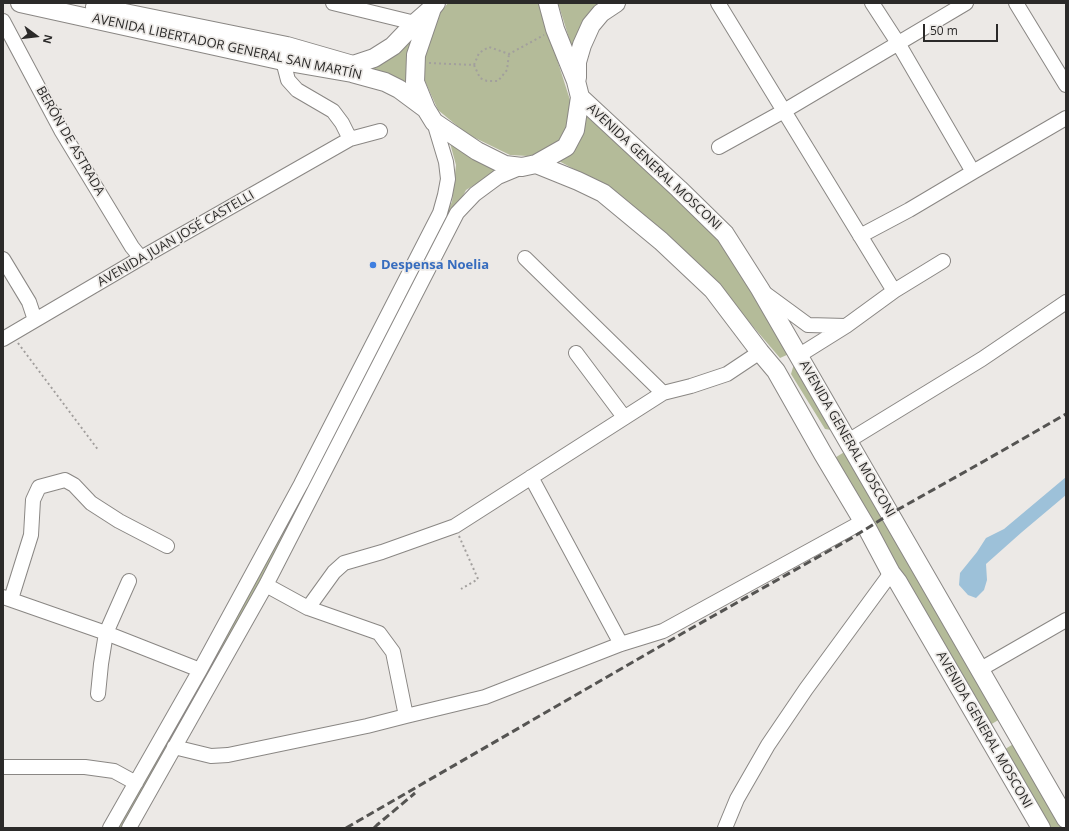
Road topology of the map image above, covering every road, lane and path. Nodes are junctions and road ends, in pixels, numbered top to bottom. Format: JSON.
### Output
{"nodes":[{"id":1,"x":20,"y":3,"type":"edge"},
{"id":2,"x":77,"y":3,"type":"edge"},
{"id":3,"x":333,"y":3,"type":"edge"},
{"id":4,"x":548,"y":3,"type":"edge"},
{"id":5,"x":616,"y":3,"type":"edge"},
{"id":6,"x":718,"y":3,"type":"edge"},
{"id":7,"x":872,"y":3,"type":"edge"},
{"id":8,"x":966,"y":3,"type":"edge"},
{"id":9,"x":1016,"y":3,"type":"edge"},
{"id":10,"x":434,"y":6,"type":"edge"},
{"id":11,"x":3,"y":21,"type":"edge"},
{"id":12,"x":415,"y":23,"type":"junction"},
{"id":13,"x":555,"y":29,"type":"junction"},
{"id":14,"x":898,"y":43,"type":"junction"},
{"id":15,"x":285,"y":53,"type":"junction"},
{"id":16,"x":509,"y":54,"type":"junction"},
{"id":17,"x":416,"y":62,"type":"junction"},
{"id":18,"x":474,"y":65,"type":"junction"},
{"id":19,"x":1066,"y":85,"type":"edge"},
{"id":20,"x":578,"y":89,"type":"junction"},
{"id":21,"x":784,"y":111,"type":"junction"},
{"id":22,"x":430,"y":116,"type":"junction"},
{"id":23,"x":1066,"y":118,"type":"edge"},
{"id":24,"x":380,"y":131,"type":"dead end"},
{"id":25,"x":350,"y":139,"type":"junction"},
{"id":26,"x":719,"y":147,"type":"dead end"},
{"id":27,"x":529,"y":166,"type":"junction"},
{"id":28,"x":973,"y":172,"type":"junction"},
{"id":29,"x":860,"y":236,"type":"junction"},
{"id":30,"x":141,"y":258,"type":"junction"},
{"id":31,"x":525,"y":258,"type":"dead end"},
{"id":32,"x":3,"y":259,"type":"edge"},
{"id":33,"x":943,"y":261,"type":"dead end"},
{"id":34,"x":760,"y":289,"type":"junction"},
{"id":35,"x":894,"y":291,"type":"junction"},
{"id":36,"x":1066,"y":302,"type":"edge"},
{"id":37,"x":35,"y":320,"type":"junction"},
{"id":38,"x":846,"y":326,"type":"junction"},
{"id":39,"x":7,"y":337,"type":"edge"},
{"id":40,"x":760,"y":352,"type":"junction"},
{"id":41,"x":576,"y":353,"type":"dead end"},
{"id":42,"x":798,"y":356,"type":"junction"},
{"id":43,"x":776,"y":371,"type":"junction"},
{"id":44,"x":663,"y":393,"type":"junction"},
{"id":45,"x":624,"y":417,"type":"junction"},
{"id":46,"x":848,"y":441,"type":"junction"},
{"id":47,"x":99,"y":451,"type":"dead end"},
{"id":48,"x":823,"y":454,"type":"junction"},
{"id":49,"x":532,"y":477,"type":"junction"},
{"id":50,"x":862,"y":522,"type":"junction"},
{"id":51,"x":455,"y":526,"type":"junction"},
{"id":52,"x":167,"y":546,"type":"dead end"},
{"id":53,"x":891,"y":573,"type":"junction"},
{"id":54,"x":129,"y":581,"type":"dead end"},
{"id":55,"x":266,"y":585,"type":"junction"},
{"id":56,"x":461,"y":589,"type":"dead end"},
{"id":57,"x":7,"y":598,"type":"edge"},
{"id":58,"x":308,"y":608,"type":"junction"},
{"id":59,"x":1066,"y":620,"type":"edge"},
{"id":60,"x":106,"y":633,"type":"junction"},
{"id":61,"x":621,"y":644,"type":"junction"},
{"id":62,"x":200,"y":670,"type":"junction"},
{"id":63,"x":979,"y":670,"type":"junction"},
{"id":64,"x":98,"y":694,"type":"dead end"},
{"id":65,"x":406,"y":716,"type":"junction"},
{"id":66,"x":1011,"y":726,"type":"junction"},
{"id":67,"x":989,"y":740,"type":"junction"},
{"id":68,"x":174,"y":747,"type":"junction"},
{"id":69,"x":3,"y":767,"type":"edge"},
{"id":70,"x":136,"y":783,"type":"junction"},
{"id":71,"x":1066,"y":819,"type":"edge"},
{"id":72,"x":110,"y":828,"type":"edge"},
{"id":73,"x":129,"y":828,"type":"edge"},
{"id":74,"x":725,"y":828,"type":"edge"},
{"id":75,"x":1041,"y":828,"type":"edge"}],
"edges":[{"from":1,"to":15,"type":"main road","name":"AVENIDA LIBERTADOR GENERAL SAN MARTÍN"},
{"from":2,"to":15,"type":"main road","name":"AVENIDA LIBERTADOR GENERAL SAN MARTÍN"},
{"from":3,"to":12,"type":"street"},
{"from":4,"to":13,"type":"main road"},
{"from":5,"to":20,"type":"main road"},
{"from":6,"to":21,"type":"street"},
{"from":7,"to":14,"type":"street"},
{"from":8,"to":14,"type":"street"},
{"from":9,"to":19,"type":"street"},
{"from":10,"to":12,"type":"main road","name":"AVENIDA LIBERTADOR GENERAL SAN MARTÍN"},
{"from":10,"to":17,"type":"main road"},
{"from":11,"to":30,"type":"street","name":"BERÓN DE ASTRADA"},
{"from":12,"to":15,"type":"main road","name":"AVENIDA LIBERTADOR GENERAL SAN MARTÍN"},
{"from":13,"to":16,"type":"path"},
{"from":13,"to":20,"type":"main road"},
{"from":14,"to":21,"type":"street"},
{"from":14,"to":28,"type":"street"},
{"from":15,"to":22,"type":"main road","name":"AVENIDA LIBERTADOR GENERAL SAN MARTÍN"},
{"from":15,"to":25,"type":"street"},
{"from":16,"to":18,"type":"path"},
{"from":16,"to":18,"type":"path"},
{"from":17,"to":18,"type":"path"},
{"from":17,"to":22,"type":"main road"},
{"from":20,"to":27,"type":"main road"},
{"from":20,"to":34,"type":"main road","name":"AVENIDA GENERAL MOSCONI"},
{"from":21,"to":26,"type":"street"},
{"from":21,"to":29,"type":"street"},
{"from":22,"to":27,"type":"main road","name":"AVENIDA LIBERTADOR GENERAL SAN MARTÍN"},
{"from":22,"to":62,"type":"street"},
{"from":23,"to":28,"type":"street"},
{"from":24,"to":25,"type":"street","name":"AVENIDA JUAN JOSÉ CASTELLI"},
{"from":25,"to":30,"type":"street","name":"AVENIDA JUAN JOSÉ CASTELLI"},
{"from":27,"to":40,"type":"main road","name":"AVENIDA GENERAL MOSCONI"},
{"from":27,"to":55,"type":"street"},
{"from":28,"to":29,"type":"street"},
{"from":29,"to":35,"type":"street"},
{"from":30,"to":37,"type":"street","name":"AVENIDA JUAN JOSÉ CASTELLI"},
{"from":31,"to":44,"type":"street"},
{"from":32,"to":37,"type":"street"},
{"from":33,"to":35,"type":"street"},
{"from":34,"to":38,"type":"street"},
{"from":34,"to":42,"type":"main road","name":"AVENIDA GENERAL MOSCONI"},
{"from":35,"to":38,"type":"street"},
{"from":36,"to":46,"type":"street"},
{"from":37,"to":39,"type":"street","name":"AVENIDA JUAN JOSÉ CASTELLI"},
{"from":38,"to":42,"type":"street"},
{"from":39,"to":47,"type":"path"},
{"from":40,"to":43,"type":"main road","name":"AVENIDA GENERAL MOSCONI"},
{"from":40,"to":44,"type":"street"},
{"from":41,"to":45,"type":"street"},
{"from":42,"to":43,"type":"main road"},
{"from":42,"to":46,"type":"main road","name":"AVENIDA GENERAL MOSCONI"},
{"from":43,"to":48,"type":"main road","name":"AVENIDA GENERAL MOSCONI"},
{"from":44,"to":45,"type":"street"},
{"from":45,"to":49,"type":"street"},
{"from":46,"to":48,"type":"main road"},
{"from":46,"to":63,"type":"main road","name":"AVENIDA GENERAL MOSCONI"},
{"from":48,"to":50,"type":"main road","name":"AVENIDA GENERAL MOSCONI"},
{"from":49,"to":51,"type":"street"},
{"from":49,"to":61,"type":"street"},
{"from":50,"to":53,"type":"main road","name":"AVENIDA GENERAL MOSCONI"},
{"from":50,"to":61,"type":"street"},
{"from":51,"to":56,"type":"path"},
{"from":51,"to":58,"type":"street"},
{"from":52,"to":57,"type":"street"},
{"from":53,"to":67,"type":"main road","name":"AVENIDA GENERAL MOSCONI"},
{"from":53,"to":74,"type":"street"},
{"from":54,"to":60,"type":"street"},
{"from":55,"to":58,"type":"street"},
{"from":55,"to":68,"type":"street"},
{"from":57,"to":60,"type":"street"},
{"from":58,"to":65,"type":"street"},
{"from":59,"to":63,"type":"street"},
{"from":60,"to":62,"type":"street"},
{"from":60,"to":64,"type":"street"},
{"from":61,"to":65,"type":"street"},
{"from":62,"to":70,"type":"street"},
{"from":63,"to":66,"type":"main road","name":"AVENIDA GENERAL MOSCONI"},
{"from":65,"to":68,"type":"street"},
{"from":66,"to":67,"type":"main road"},
{"from":66,"to":71,"type":"main road","name":"AVENIDA GENERAL MOSCONI"},
{"from":67,"to":75,"type":"main road","name":"AVENIDA GENERAL MOSCONI"},
{"from":68,"to":73,"type":"street"},
{"from":69,"to":70,"type":"street"},
{"from":70,"to":72,"type":"street"}]}
